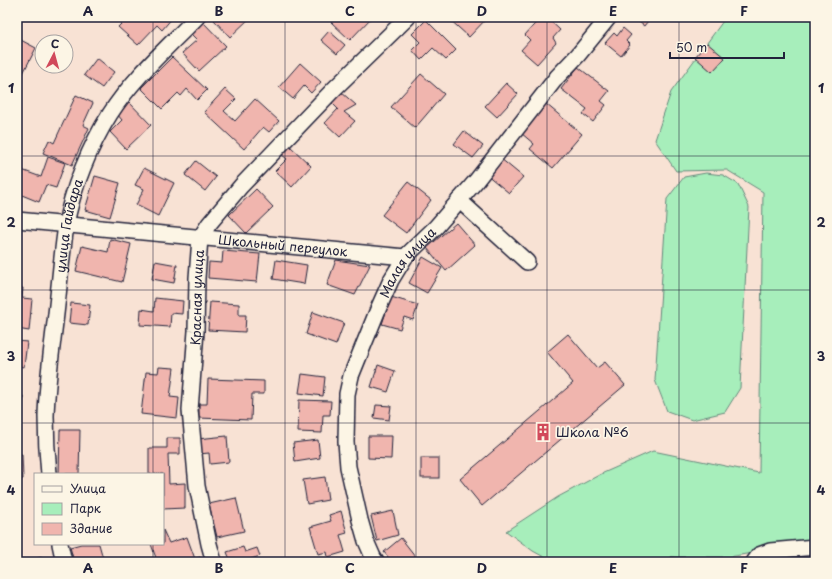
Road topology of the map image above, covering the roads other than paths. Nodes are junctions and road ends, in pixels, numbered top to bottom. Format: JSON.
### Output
{"nodes":[{"id":1,"x":197,"y":17,"type":"edge"},
{"id":2,"x":408,"y":17,"type":"edge"},
{"id":3,"x":609,"y":17,"type":"edge"},
{"id":4,"x":459,"y":200,"type":"junction"},
{"id":5,"x":17,"y":220,"type":"edge"},
{"id":6,"x":66,"y":226,"type":"junction"},
{"id":7,"x":200,"y":238,"type":"junction"},
{"id":8,"x":405,"y":256,"type":"junction"},
{"id":9,"x":527,"y":262,"type":"dead end"},
{"id":10,"x":48,"y":473,"type":"edge"},
{"id":11,"x":60,"y":545,"type":"edge"},
{"id":12,"x":815,"y":547,"type":"edge"},
{"id":13,"x":64,"y":562,"type":"edge"},
{"id":14,"x":214,"y":562,"type":"edge"},
{"id":15,"x":376,"y":562,"type":"edge"},
{"id":16,"x":754,"y":562,"type":"edge"}],
"edges":[{"from":1,"to":6,"type":"street","name":"улица Гайдара"},
{"from":2,"to":7,"type":"street","name":"Красная улица"},
{"from":3,"to":4,"type":"street","name":"Малая улица"},
{"from":4,"to":8,"type":"street","name":"Малая улица"},
{"from":4,"to":9,"type":"street"},
{"from":5,"to":6,"type":"street","name":"Школьный переулок"},
{"from":6,"to":7,"type":"street","name":"Школьный переулок"},
{"from":6,"to":10,"type":"street","name":"улица Гайдара"},
{"from":7,"to":8,"type":"street","name":"Школьный переулок"},
{"from":7,"to":14,"type":"street","name":"Красная улица"},
{"from":8,"to":15,"type":"street","name":"Малая улица"},
{"from":11,"to":13,"type":"street"},
{"from":12,"to":16,"type":"street"}]}
